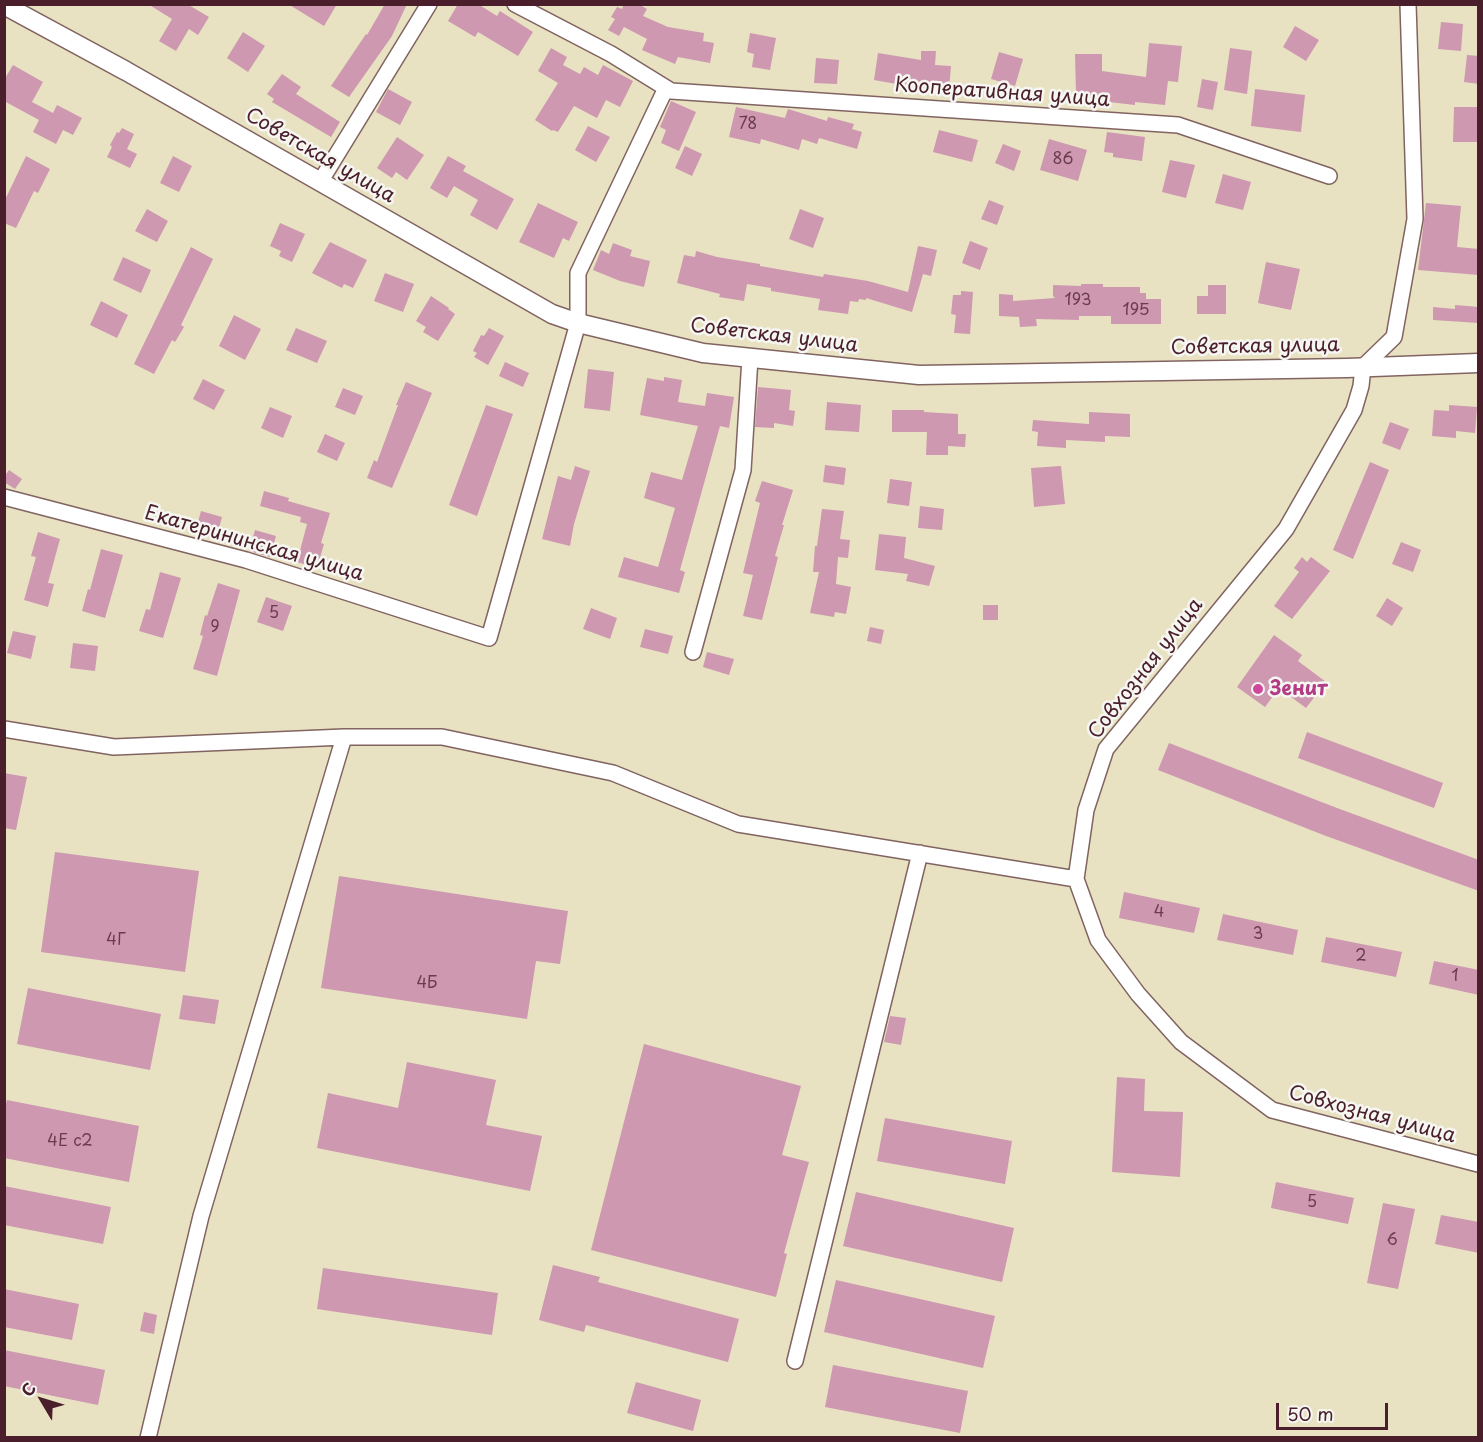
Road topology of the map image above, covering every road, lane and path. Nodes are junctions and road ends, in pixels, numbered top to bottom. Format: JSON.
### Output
{"nodes":[{"id":1,"x":429,"y":4,"type":"edge"},
{"id":2,"x":515,"y":4,"type":"edge"},
{"id":3,"x":1408,"y":4,"type":"edge"},
{"id":4,"x":4,"y":5,"type":"edge"},
{"id":5,"x":666,"y":88,"type":"junction"},
{"id":6,"x":1329,"y":176,"type":"dead end"},
{"id":7,"x":320,"y":182,"type":"junction"},
{"id":8,"x":578,"y":323,"type":"junction"},
{"id":9,"x":750,"y":358,"type":"junction"},
{"id":10,"x":1479,"y":363,"type":"edge"},
{"id":11,"x":1355,"y":368,"type":"junction"},
{"id":12,"x":4,"y":497,"type":"edge"},
{"id":13,"x":693,"y":652,"type":"dead end"},
{"id":14,"x":4,"y":729,"type":"edge"},
{"id":15,"x":344,"y":737,"type":"junction"},
{"id":16,"x":920,"y":853,"type":"junction"},
{"id":17,"x":1076,"y":879,"type":"junction"},
{"id":18,"x":1479,"y":1164,"type":"edge"},
{"id":19,"x":795,"y":1360,"type":"dead end"},
{"id":20,"x":148,"y":1437,"type":"edge"}],
"edges":[{"from":1,"to":7,"type":"street"},
{"from":2,"to":5,"type":"street","name":"Кооперативная улица"},
{"from":3,"to":11,"type":"street"},
{"from":4,"to":7,"type":"street","name":"Советская улица"},
{"from":5,"to":6,"type":"street","name":"Кооперативная улица"},
{"from":5,"to":8,"type":"street"},
{"from":7,"to":8,"type":"street","name":"Советская улица"},
{"from":8,"to":9,"type":"street","name":"Советская улица"},
{"from":8,"to":12,"type":"street","name":"Екатерининская улица"},
{"from":9,"to":11,"type":"street","name":"Советская улица"},
{"from":9,"to":13,"type":"street"},
{"from":10,"to":11,"type":"street","name":"Советская улица"},
{"from":11,"to":17,"type":"street","name":"Совхозная улица"},
{"from":14,"to":15,"type":"street"},
{"from":15,"to":16,"type":"street"},
{"from":15,"to":20,"type":"street"},
{"from":16,"to":17,"type":"street"},
{"from":16,"to":19,"type":"street"},
{"from":17,"to":18,"type":"street","name":"Совхозная улица"}]}
